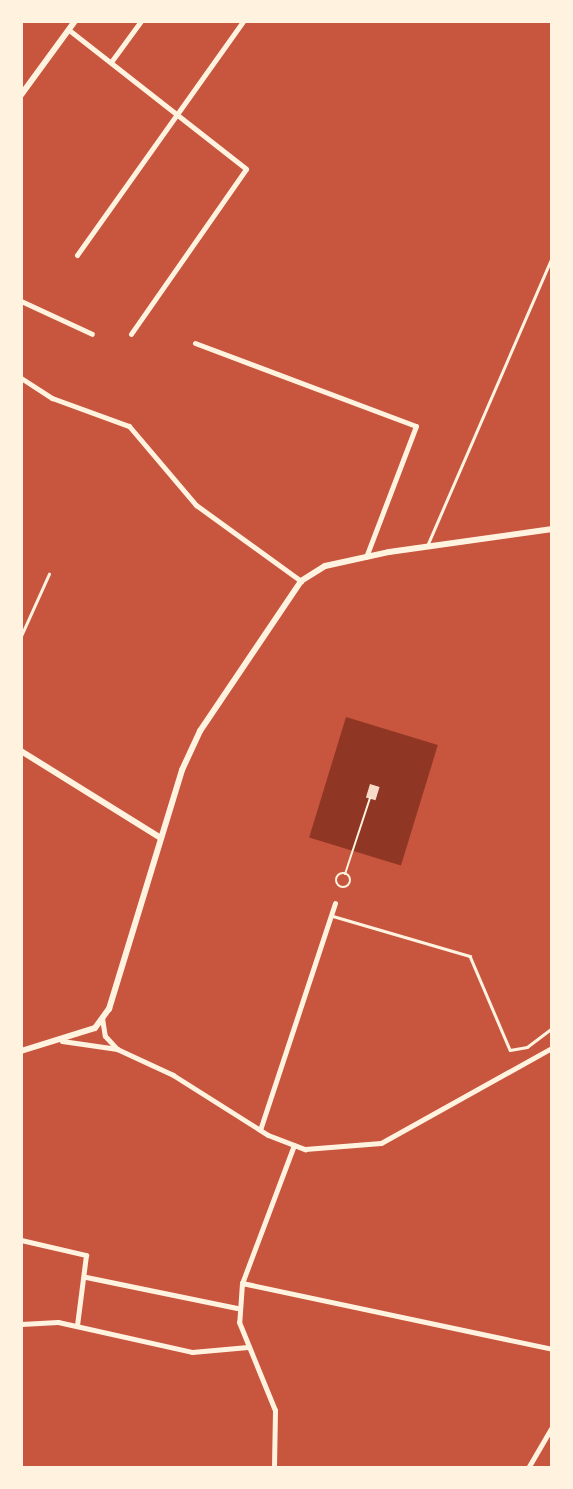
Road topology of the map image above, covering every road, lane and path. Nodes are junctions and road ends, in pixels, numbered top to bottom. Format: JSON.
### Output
{"nodes":[{"id":1,"x":75,"y":21,"type":"edge"},
{"id":2,"x":141,"y":21,"type":"edge"},
{"id":3,"x":243,"y":21,"type":"edge"},
{"id":4,"x":69,"y":30,"type":"junction"},
{"id":5,"x":110,"y":62,"type":"junction"},
{"id":6,"x":21,"y":95,"type":"edge"},
{"id":7,"x":175,"y":111,"type":"junction"},
{"id":8,"x":76,"y":255,"type":"dead end"},
{"id":9,"x":552,"y":257,"type":"edge"},
{"id":10,"x":21,"y":301,"type":"edge"},
{"id":11,"x":92,"y":334,"type":"dead end"},
{"id":12,"x":131,"y":334,"type":"dead end"},
{"id":13,"x":195,"y":343,"type":"dead end"},
{"id":14,"x":22,"y":380,"type":"edge"},
{"id":15,"x":552,"y":529,"type":"edge"},
{"id":16,"x":427,"y":546,"type":"junction"},
{"id":17,"x":366,"y":556,"type":"junction"},
{"id":18,"x":49,"y":574,"type":"dead end"},
{"id":19,"x":301,"y":581,"type":"junction"},
{"id":20,"x":21,"y":636,"type":"edge"},
{"id":21,"x":21,"y":751,"type":"edge"},
{"id":22,"x":370,"y":798,"type":"dead end"},
{"id":23,"x":159,"y":837,"type":"junction"},
{"id":24,"x":345,"y":874,"type":"dead end"},
{"id":25,"x":335,"y":903,"type":"dead end"},
{"id":26,"x":331,"y":915,"type":"junction"},
{"id":27,"x":102,"y":1018,"type":"junction"},
{"id":28,"x":552,"y":1028,"type":"edge"},
{"id":29,"x":62,"y":1041,"type":"junction"},
{"id":30,"x":552,"y":1048,"type":"edge"},
{"id":31,"x":117,"y":1049,"type":"junction"},
{"id":32,"x":21,"y":1051,"type":"edge"},
{"id":33,"x":260,"y":1130,"type":"junction"},
{"id":34,"x":294,"y":1145,"type":"junction"},
{"id":35,"x":21,"y":1240,"type":"edge"},
{"id":36,"x":86,"y":1277,"type":"junction"},
{"id":37,"x":242,"y":1283,"type":"junction"},
{"id":38,"x":237,"y":1308,"type":"junction"},
{"id":39,"x":21,"y":1324,"type":"edge"},
{"id":40,"x":76,"y":1325,"type":"junction"},
{"id":41,"x":248,"y":1347,"type":"junction"},
{"id":42,"x":552,"y":1349,"type":"edge"},
{"id":43,"x":552,"y":1427,"type":"edge"},
{"id":44,"x":274,"y":1468,"type":"edge"},
{"id":45,"x":528,"y":1468,"type":"edge"}],
"edges":[{"from":1,"to":4,"type":"street"},
{"from":2,"to":5,"type":"street"},
{"from":3,"to":7,"type":"street"},
{"from":4,"to":5,"type":"street"},
{"from":4,"to":6,"type":"street"},
{"from":5,"to":7,"type":"street"},
{"from":7,"to":8,"type":"street"},
{"from":7,"to":12,"type":"street"},
{"from":9,"to":16,"type":"lane"},
{"from":10,"to":11,"type":"street"},
{"from":13,"to":17,"type":"street"},
{"from":14,"to":19,"type":"street"},
{"from":15,"to":16,"type":"street"},
{"from":16,"to":17,"type":"street"},
{"from":17,"to":19,"type":"street"},
{"from":18,"to":20,"type":"lane"},
{"from":19,"to":23,"type":"street"},
{"from":21,"to":23,"type":"street"},
{"from":22,"to":24,"type":"path"},
{"from":23,"to":27,"type":"street"},
{"from":25,"to":26,"type":"street"},
{"from":26,"to":28,"type":"lane"},
{"from":26,"to":33,"type":"street"},
{"from":27,"to":29,"type":"street"},
{"from":27,"to":31,"type":"street"},
{"from":29,"to":31,"type":"street"},
{"from":29,"to":32,"type":"street"},
{"from":30,"to":34,"type":"street"},
{"from":31,"to":33,"type":"street"},
{"from":33,"to":34,"type":"street"},
{"from":34,"to":37,"type":"street"},
{"from":35,"to":36,"type":"street"},
{"from":36,"to":38,"type":"street"},
{"from":36,"to":40,"type":"street"},
{"from":37,"to":38,"type":"street"},
{"from":37,"to":42,"type":"street"},
{"from":38,"to":41,"type":"street"},
{"from":39,"to":40,"type":"street"},
{"from":40,"to":41,"type":"street"},
{"from":41,"to":44,"type":"street"},
{"from":43,"to":45,"type":"street"}]}
